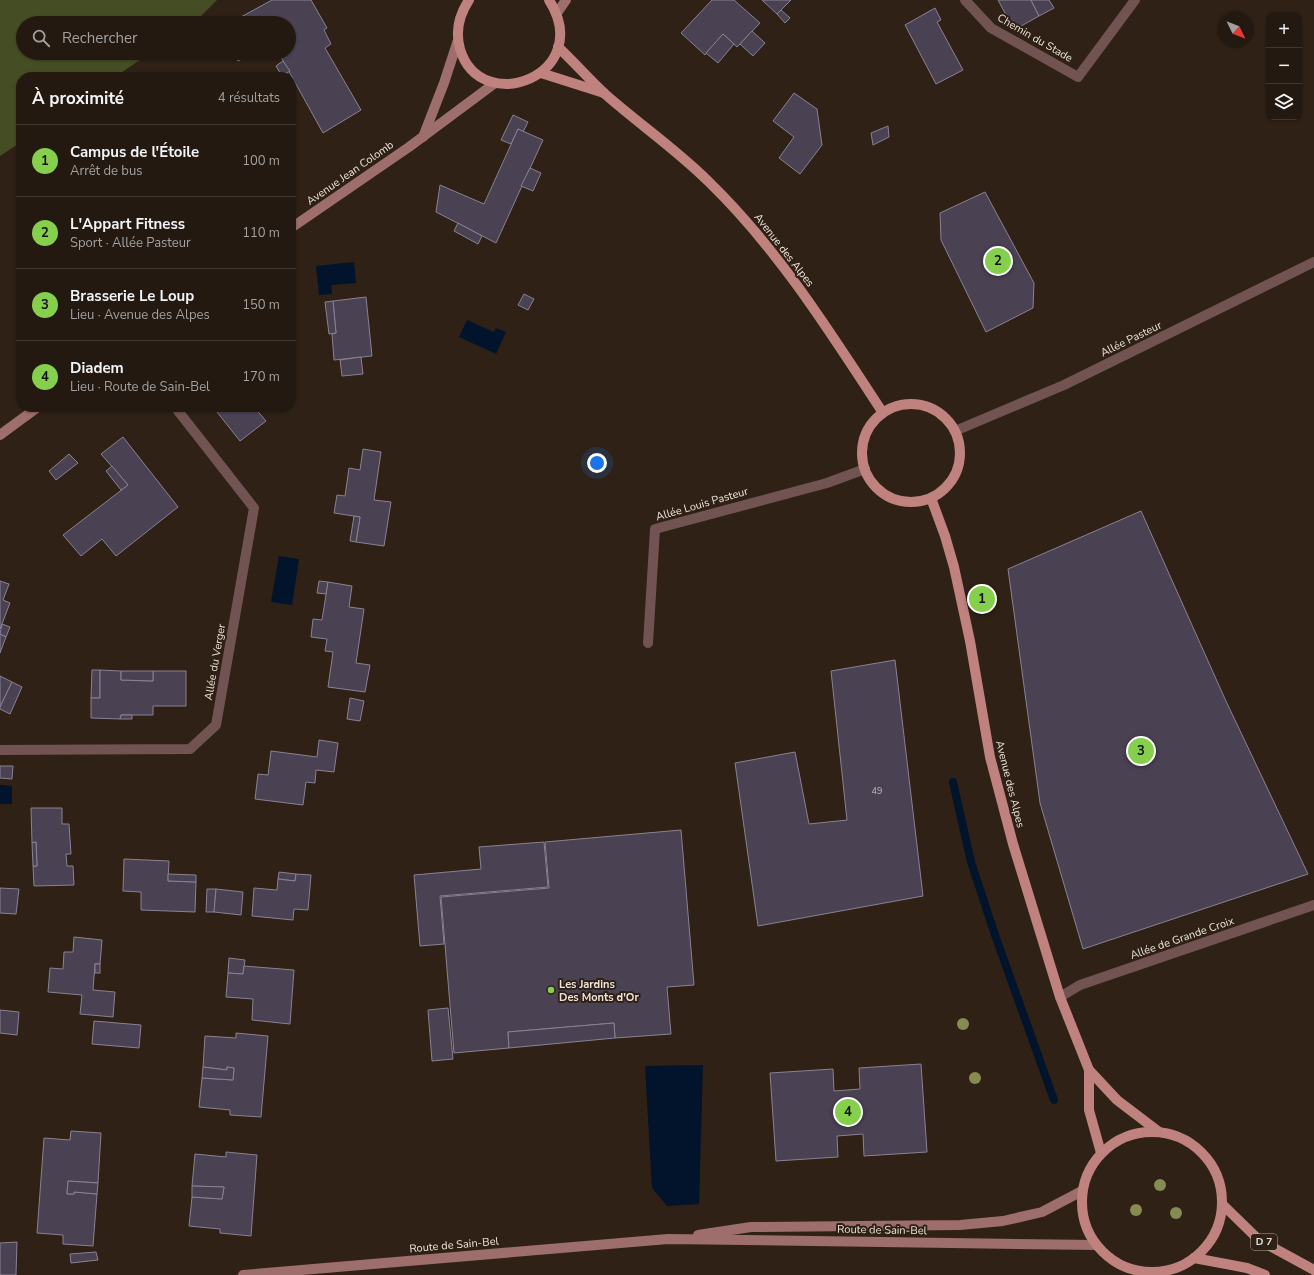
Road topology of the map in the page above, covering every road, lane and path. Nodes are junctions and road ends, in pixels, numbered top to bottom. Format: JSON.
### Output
{"nodes":[{"id":1,"x":549,"y":0,"type":"edge"},
{"id":2,"x":566,"y":0,"type":"edge"},
{"id":3,"x":965,"y":0,"type":"edge"},
{"id":4,"x":1135,"y":0,"type":"edge"},
{"id":5,"x":464,"y":3,"type":"edge"},
{"id":6,"x":556,"y":13,"type":"junction"},
{"id":7,"x":458,"y":40,"type":"junction"},
{"id":8,"x":558,"y":47,"type":"junction"},
{"id":9,"x":541,"y":73,"type":"junction"},
{"id":10,"x":495,"y":83,"type":"junction"},
{"id":11,"x":605,"y":93,"type":"junction"},
{"id":12,"x":423,"y":137,"type":"junction"},
{"id":13,"x":296,"y":225,"type":"edge"},
{"id":14,"x":1314,"y":262,"type":"edge"},
{"id":15,"x":31,"y":412,"type":"edge"},
{"id":16,"x":179,"y":412,"type":"edge"},
{"id":17,"x":883,"y":413,"type":"junction"},
{"id":18,"x":955,"y":431,"type":"junction"},
{"id":19,"x":0,"y":435,"type":"edge"},
{"id":20,"x":865,"y":469,"type":"junction"},
{"id":21,"x":930,"y":498,"type":"junction"},
{"id":22,"x":648,"y":643,"type":"dead end"},
{"id":23,"x":0,"y":750,"type":"edge"},
{"id":24,"x":1314,"y":905,"type":"edge"},
{"id":25,"x":1060,"y":997,"type":"junction"},
{"id":26,"x":1089,"y":1070,"type":"junction"},
{"id":27,"x":1159,"y":1132,"type":"junction"},
{"id":28,"x":1101,"y":1153,"type":"junction"},
{"id":29,"x":1082,"y":1191,"type":"junction"},
{"id":30,"x":1222,"y":1204,"type":"junction"},
{"id":31,"x":668,"y":1239,"type":"junction"},
{"id":32,"x":1096,"y":1245,"type":"junction"},
{"id":33,"x":1194,"y":1258,"type":"junction"},
{"id":34,"x":1314,"y":1270,"type":"edge"},
{"id":35,"x":243,"y":1275,"type":"edge"},
{"id":36,"x":1265,"y":1275,"type":"edge"}],
"edges":[{"from":1,"to":6,"type":"main road"},
{"from":2,"to":6,"type":"main road"},
{"from":3,"to":4,"type":"street","name":"Chemin du Stade"},
{"from":5,"to":7,"type":"main road"},
{"from":6,"to":8,"type":"main road"},
{"from":7,"to":10,"type":"main road"},
{"from":7,"to":12,"type":"main road"},
{"from":8,"to":9,"type":"main road"},
{"from":8,"to":11,"type":"main road","name":"Avenue des Alpes"},
{"from":9,"to":10,"type":"main road"},
{"from":9,"to":11,"type":"main road","name":"Avenue des Alpes"},
{"from":10,"to":12,"type":"main road","name":"Avenue Jean Colomb"},
{"from":11,"to":17,"type":"main road","name":"Avenue des Alpes"},
{"from":12,"to":13,"type":"main road","name":"Avenue Jean Colomb"},
{"from":14,"to":18,"type":"street","name":"Allée Pasteur"},
{"from":15,"to":19,"type":"main road"},
{"from":16,"to":23,"type":"street","name":"Allée du Verger"},
{"from":17,"to":18,"type":"main road"},
{"from":17,"to":20,"type":"main road"},
{"from":18,"to":21,"type":"main road"},
{"from":20,"to":21,"type":"main road"},
{"from":20,"to":22,"type":"street","name":"Allée Louis Pasteur"},
{"from":21,"to":25,"type":"main road","name":"Avenue des Alpes"},
{"from":24,"to":25,"type":"street","name":"Allée de Grande Croix"},
{"from":25,"to":26,"type":"main road","name":"Avenue des Alpes"},
{"from":26,"to":27,"type":"main road","name":"Avenue des Alpes"},
{"from":26,"to":28,"type":"main road","name":"Avenue des Alpes"},
{"from":27,"to":28,"type":"main road"},
{"from":27,"to":30,"type":"main road"},
{"from":28,"to":29,"type":"main road"},
{"from":29,"to":31,"type":"main road","name":"Route de Sain-Bel"},
{"from":29,"to":32,"type":"main road"},
{"from":30,"to":33,"type":"main road"},
{"from":30,"to":34,"type":"main road","number":"D 7"},
{"from":31,"to":32,"type":"main road","name":"Route de Sain-Bel"},
{"from":31,"to":35,"type":"main road","name":"Route de Sain-Bel"},
{"from":32,"to":33,"type":"main road"},
{"from":33,"to":36,"type":"main road"}]}
